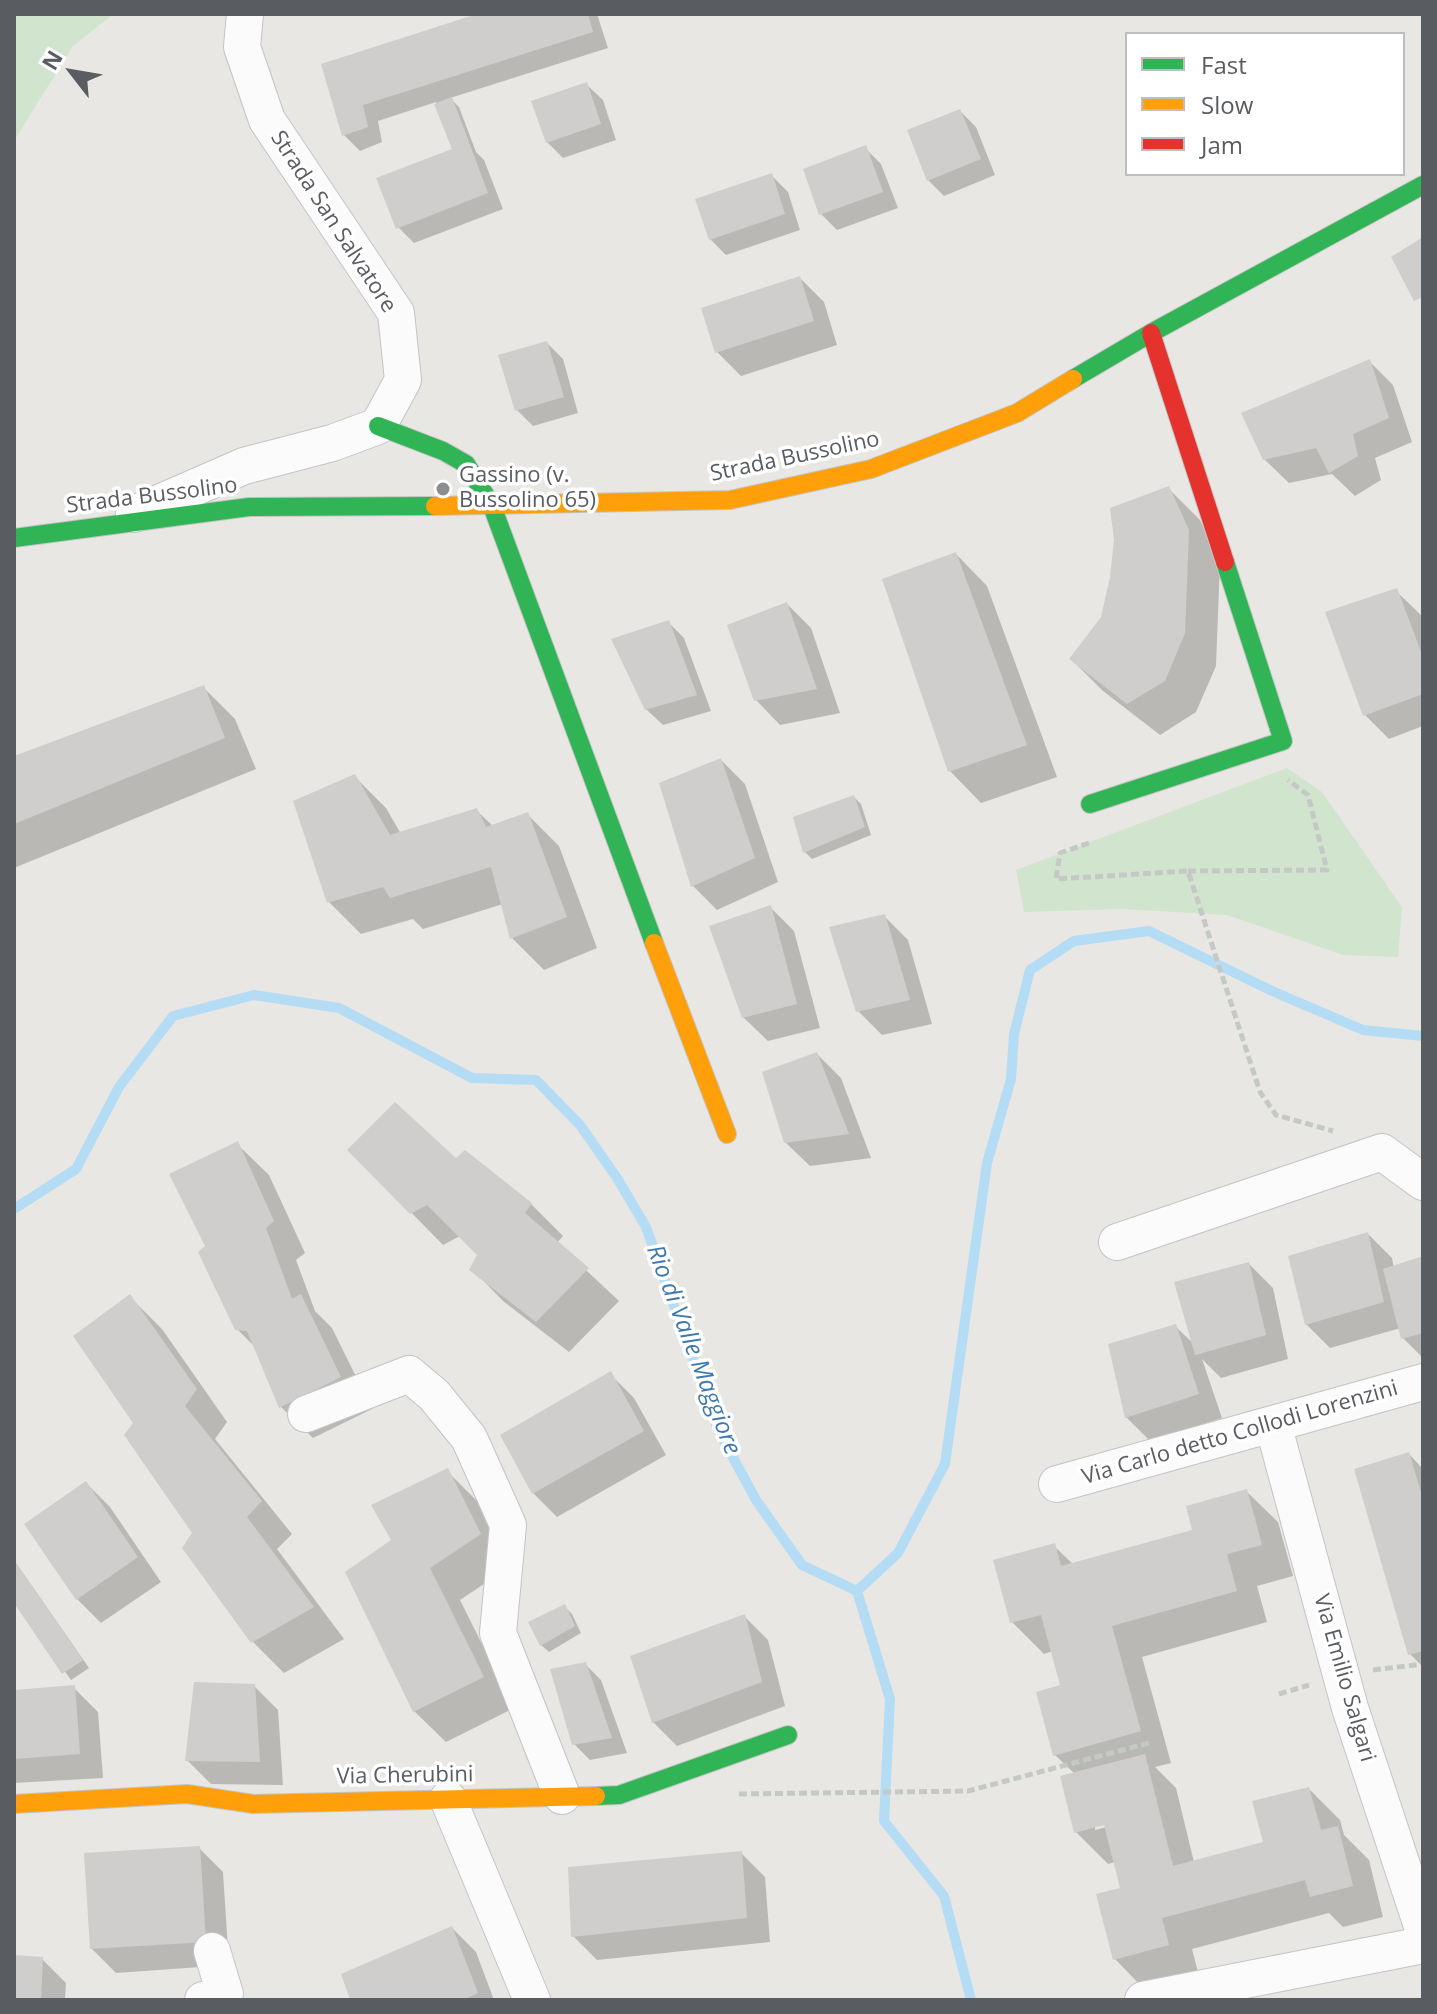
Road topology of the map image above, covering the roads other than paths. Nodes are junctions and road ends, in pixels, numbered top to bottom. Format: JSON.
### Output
{"nodes":[{"id":1,"x":245,"y":14,"type":"edge"},
{"id":2,"x":1423,"y":185,"type":"edge"},
{"id":3,"x":1151,"y":333,"type":"junction"},
{"id":4,"x":378,"y":426,"type":"junction"},
{"id":5,"x":492,"y":506,"type":"junction"},
{"id":6,"x":106,"y":526,"type":"junction"},
{"id":7,"x":14,"y":538,"type":"edge"},
{"id":8,"x":1090,"y":804,"type":"dead end"},
{"id":9,"x":727,"y":1134,"type":"dead end"},
{"id":10,"x":1423,"y":1182,"type":"edge"},
{"id":11,"x":1117,"y":1242,"type":"dead end"},
{"id":12,"x":1423,"y":1382,"type":"edge"},
{"id":13,"x":306,"y":1414,"type":"dead end"},
{"id":14,"x":1273,"y":1424,"type":"junction"},
{"id":15,"x":1057,"y":1484,"type":"dead end"},
{"id":16,"x":788,"y":1735,"type":"dead end"},
{"id":17,"x":562,"y":1796,"type":"junction"},
{"id":18,"x":448,"y":1799,"type":"junction"},
{"id":19,"x":14,"y":1804,"type":"edge"},
{"id":20,"x":1423,"y":1929,"type":"edge"},
{"id":21,"x":1423,"y":1945,"type":"edge"},
{"id":22,"x":212,"y":1951,"type":"dead end"},
{"id":23,"x":203,"y":2000,"type":"edge"},
{"id":24,"x":532,"y":2000,"type":"edge"},
{"id":25,"x":1143,"y":2000,"type":"edge"}],
"edges":[{"from":1,"to":4,"type":"street","name":"Strada San Salvatore"},
{"from":2,"to":3,"type":"street","name":"Strada Bussolino"},
{"from":3,"to":5,"type":"street","name":"Strada Bussolino"},
{"from":3,"to":8,"type":"street"},
{"from":4,"to":5,"type":"street"},
{"from":4,"to":6,"type":"street"},
{"from":5,"to":6,"type":"street","name":"Strada Bussolino"},
{"from":5,"to":9,"type":"street"},
{"from":6,"to":7,"type":"street","name":"Strada Bussolino"},
{"from":10,"to":11,"type":"street"},
{"from":12,"to":14,"type":"street","name":"Via Carlo detto Collodi Lorenzini"},
{"from":13,"to":17,"type":"street"},
{"from":14,"to":15,"type":"street","name":"Via Carlo detto Collodi Lorenzini"},
{"from":14,"to":20,"type":"street","name":"Via Emilio Salgari"},
{"from":16,"to":17,"type":"street","name":"Via Cherubini"},
{"from":17,"to":18,"type":"street","name":"Via Cherubini"},
{"from":18,"to":19,"type":"street","name":"Via Cherubini"},
{"from":18,"to":24,"type":"street"},
{"from":21,"to":25,"type":"street"},
{"from":22,"to":23,"type":"street"}]}
